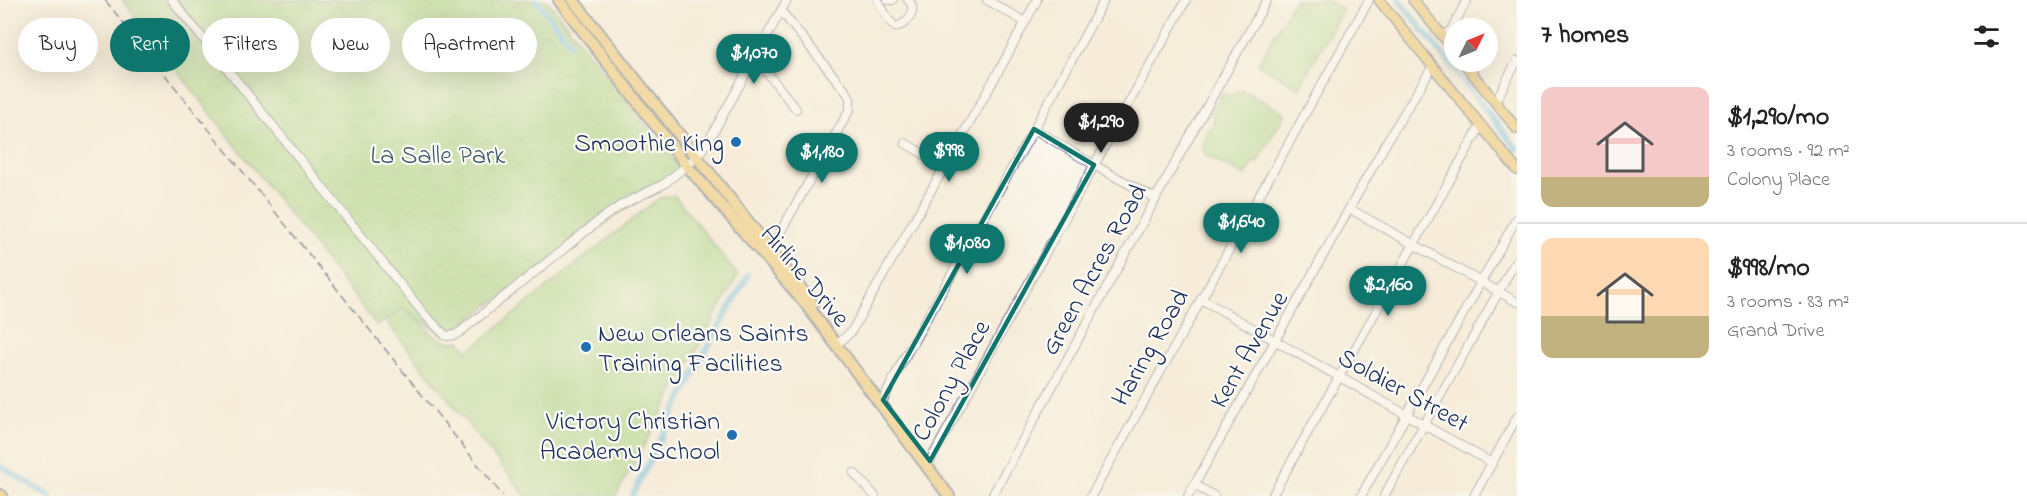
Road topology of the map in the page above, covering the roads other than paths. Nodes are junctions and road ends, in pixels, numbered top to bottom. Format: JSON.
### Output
{"nodes":[{"id":1,"x":172,"y":0,"type":"edge"},
{"id":2,"x":559,"y":0,"type":"edge"},
{"id":3,"x":573,"y":0,"type":"edge"},
{"id":4,"x":787,"y":0,"type":"edge"},
{"id":5,"x":878,"y":0,"type":"edge"},
{"id":6,"x":888,"y":0,"type":"edge"},
{"id":7,"x":892,"y":0,"type":"edge"},
{"id":8,"x":908,"y":0,"type":"edge"},
{"id":9,"x":987,"y":0,"type":"edge"},
{"id":10,"x":1037,"y":0,"type":"edge"},
{"id":11,"x":1104,"y":0,"type":"edge"},
{"id":12,"x":1186,"y":0,"type":"edge"},
{"id":13,"x":1267,"y":0,"type":"edge"},
{"id":14,"x":1369,"y":0,"type":"edge"},
{"id":15,"x":1379,"y":0,"type":"edge"},
{"id":16,"x":1385,"y":0,"type":"edge"},
{"id":17,"x":1413,"y":0,"type":"edge"},
{"id":18,"x":1467,"y":0,"type":"edge"},
{"id":19,"x":781,"y":11,"type":"junction"},
{"id":20,"x":1388,"y":11,"type":"junction"},
{"id":21,"x":1025,"y":22,"type":"junction"},
{"id":22,"x":1443,"y":36,"type":"joint"},
{"id":23,"x":604,"y":38,"type":"junction"},
{"id":24,"x":594,"y":45,"type":"junction"},
{"id":25,"x":755,"y":57,"type":"junction"},
{"id":26,"x":1517,"y":61,"type":"edge"},
{"id":27,"x":1433,"y":66,"type":"junction"},
{"id":28,"x":1471,"y":72,"type":"edge"},
{"id":29,"x":1495,"y":102,"type":"junction"},
{"id":30,"x":795,"y":109,"type":"dead end"},
{"id":31,"x":1481,"y":125,"type":"junction"},
{"id":32,"x":1034,"y":129,"type":"junction"},
{"id":33,"x":1517,"y":129,"type":"edge"},
{"id":34,"x":905,"y":143,"type":"dead end"},
{"id":35,"x":698,"y":156,"type":"junction"},
{"id":36,"x":1094,"y":165,"type":"junction"},
{"id":37,"x":687,"y":166,"type":"junction"},
{"id":38,"x":944,"y":166,"type":"junction"},
{"id":39,"x":1516,"y":169,"type":"edge"},
{"id":40,"x":1156,"y":199,"type":"junction"},
{"id":41,"x":1350,"y":209,"type":"junction"},
{"id":42,"x":1517,"y":218,"type":"edge"},
{"id":43,"x":1413,"y":245,"type":"junction"},
{"id":44,"x":768,"y":253,"type":"junction"},
{"id":45,"x":1517,"y":259,"type":"edge"},
{"id":46,"x":1481,"y":283,"type":"junction"},
{"id":47,"x":1498,"y":292,"type":"junction"},
{"id":48,"x":1201,"y":299,"type":"junction"},
{"id":49,"x":1517,"y":303,"type":"edge"},
{"id":50,"x":1275,"y":341,"type":"junction"},
{"id":51,"x":838,"y":343,"type":"junction"},
{"id":52,"x":1340,"y":376,"type":"junction"},
{"id":53,"x":881,"y":402,"type":"junction"},
{"id":54,"x":1406,"y":415,"type":"junction"},
{"id":55,"x":1517,"y":417,"type":"edge"},
{"id":56,"x":1424,"y":425,"type":"junction"},
{"id":57,"x":927,"y":463,"type":"junction"},
{"id":58,"x":1492,"y":463,"type":"junction"},
{"id":59,"x":854,"y":473,"type":"dead end"},
{"id":60,"x":1195,"y":485,"type":"junction"},
{"id":61,"x":875,"y":496,"type":"edge"},
{"id":62,"x":949,"y":496,"type":"edge"},
{"id":63,"x":957,"y":496,"type":"edge"},
{"id":64,"x":992,"y":496,"type":"edge"},
{"id":65,"x":1091,"y":496,"type":"edge"},
{"id":66,"x":1188,"y":496,"type":"edge"},
{"id":67,"x":1214,"y":496,"type":"edge"},
{"id":68,"x":1272,"y":496,"type":"edge"},
{"id":69,"x":1361,"y":496,"type":"edge"},
{"id":70,"x":1384,"y":496,"type":"edge"},
{"id":71,"x":1476,"y":496,"type":"edge"}],
"edges":[{"from":1,"to":37,"type":"street"},
{"from":2,"to":24,"type":"highway","name":"Airline Drive"},
{"from":3,"to":23,"type":"highway","name":"Airline Drive"},
{"from":4,"to":19,"type":"street"},
{"from":5,"to":8,"type":"street"},
{"from":6,"to":7,"type":"street"},
{"from":9,"to":21,"type":"street"},
{"from":10,"to":21,"type":"street"},
{"from":11,"to":32,"type":"street"},
{"from":12,"to":36,"type":"street","name":"Colony Place"},
{"from":13,"to":40,"type":"street","name":"Green Acres Road"},
{"from":14,"to":48,"type":"street","name":"Haring Road"},
{"from":15,"to":20,"type":"main road"},
{"from":16,"to":20,"type":"main road"},
{"from":17,"to":22,"type":"main road"},
{"from":18,"to":22,"type":"street"},
{"from":19,"to":25,"type":"street"},
{"from":19,"to":44,"type":"street"},
{"from":20,"to":27,"type":"main road"},
{"from":21,"to":38,"type":"street"},
{"from":23,"to":24,"type":"highway"},
{"from":23,"to":35,"type":"highway","name":"Airline Drive"},
{"from":24,"to":37,"type":"highway","name":"Airline Drive"},
{"from":25,"to":30,"type":"street"},
{"from":25,"to":35,"type":"street"},
{"from":26,"to":29,"type":"street"},
{"from":27,"to":31,"type":"main road"},
{"from":27,"to":41,"type":"street","name":"Kent Avenue"},
{"from":28,"to":29,"type":"main road"},
{"from":29,"to":33,"type":"main road"},
{"from":31,"to":39,"type":"main road"},
{"from":31,"to":43,"type":"street"},
{"from":32,"to":36,"type":"street"},
{"from":32,"to":53,"type":"street"},
{"from":34,"to":38,"type":"street"},
{"from":35,"to":37,"type":"street"},
{"from":35,"to":44,"type":"highway","name":"Airline Drive"},
{"from":36,"to":40,"type":"street"},
{"from":36,"to":57,"type":"street","name":"Colony Place"},
{"from":37,"to":44,"type":"highway","name":"Airline Drive"},
{"from":38,"to":51,"type":"street"},
{"from":40,"to":64,"type":"street","name":"Green Acres Road"},
{"from":41,"to":43,"type":"street"},
{"from":41,"to":50,"type":"street","name":"Kent Avenue"},
{"from":42,"to":46,"type":"street"},
{"from":43,"to":46,"type":"street"},
{"from":43,"to":52,"type":"street"},
{"from":44,"to":51,"type":"highway","name":"Airline Drive"},
{"from":45,"to":47,"type":"street"},
{"from":46,"to":47,"type":"street"},
{"from":46,"to":54,"type":"street"},
{"from":47,"to":49,"type":"street"},
{"from":47,"to":56,"type":"street"},
{"from":48,"to":50,"type":"street","name":"Soldier Street"},
{"from":48,"to":65,"type":"street","name":"Haring Road"},
{"from":50,"to":52,"type":"street","name":"Soldier Street"},
{"from":50,"to":60,"type":"street","name":"Kent Avenue"},
{"from":51,"to":53,"type":"highway","name":"Airline Drive"},
{"from":52,"to":54,"type":"street","name":"Soldier Street"},
{"from":52,"to":68,"type":"street"},
{"from":53,"to":57,"type":"highway","name":"Airline Drive"},
{"from":54,"to":56,"type":"street","name":"Soldier Street"},
{"from":54,"to":69,"type":"street"},
{"from":55,"to":58,"type":"street"},
{"from":56,"to":58,"type":"street","name":"Soldier Street"},
{"from":56,"to":70,"type":"street"},
{"from":57,"to":62,"type":"highway","name":"Airline Drive"},
{"from":57,"to":63,"type":"highway","name":"Airline Drive"},
{"from":58,"to":71,"type":"street"},
{"from":59,"to":61,"type":"street"},
{"from":60,"to":66,"type":"street","name":"Kent Avenue"},
{"from":60,"to":67,"type":"street"}]}
